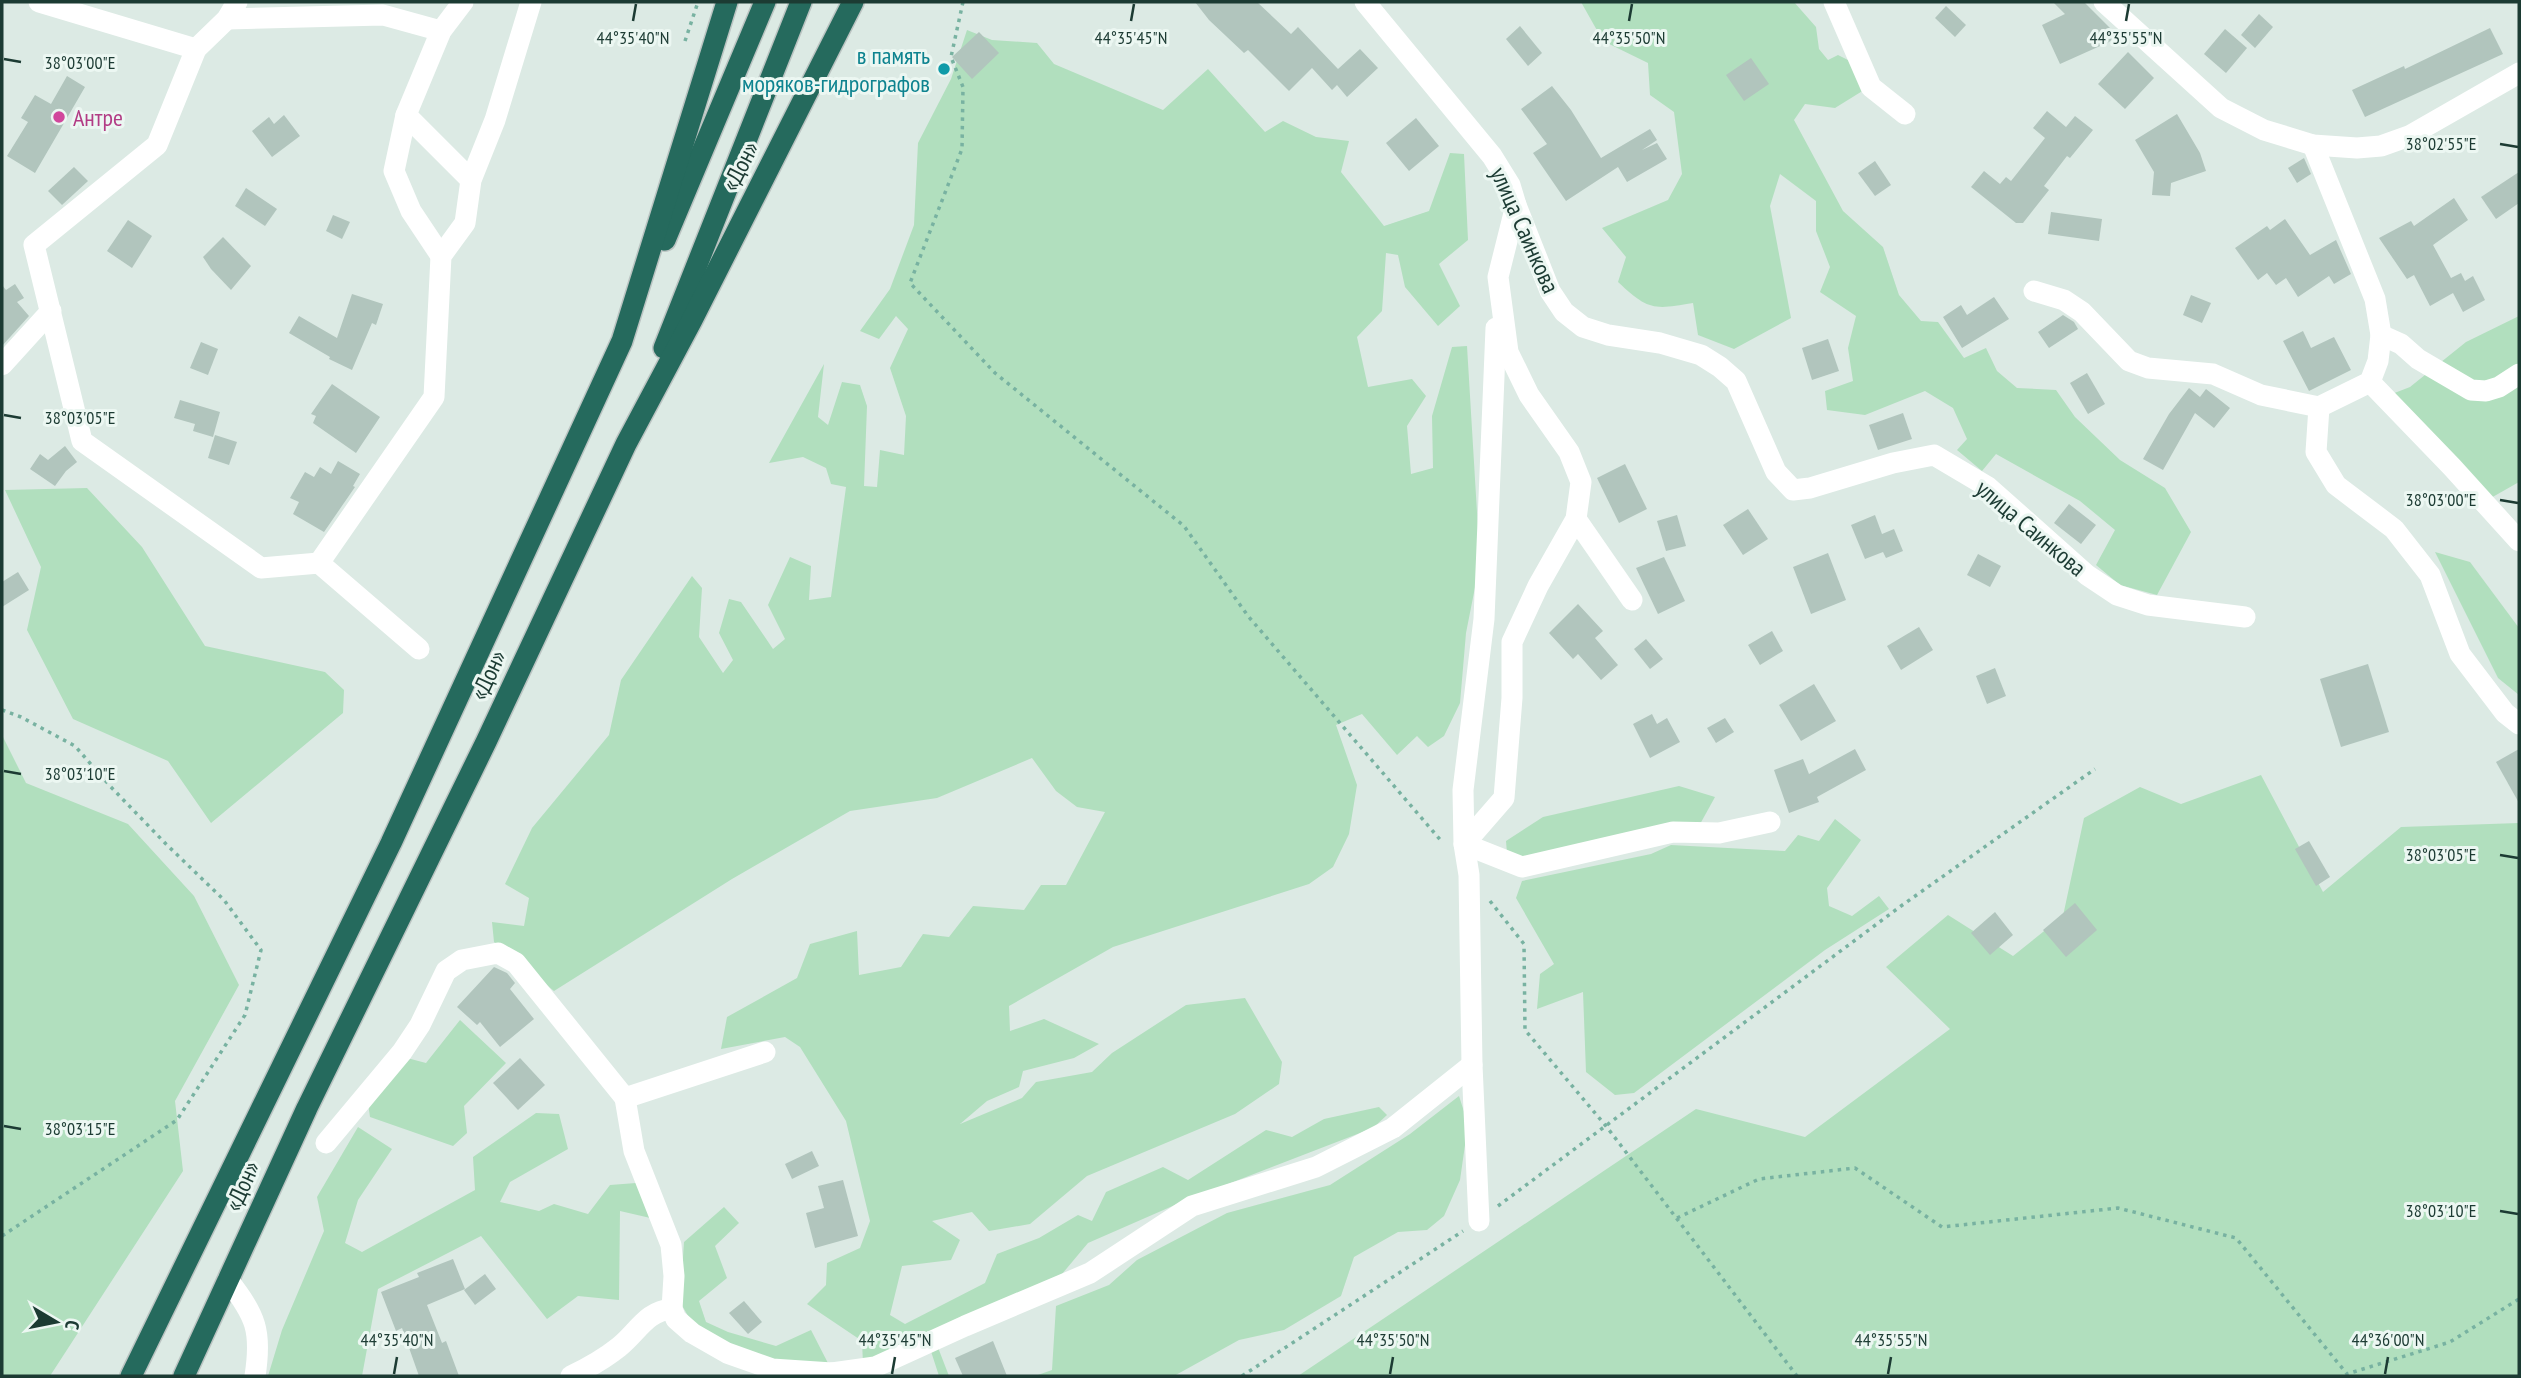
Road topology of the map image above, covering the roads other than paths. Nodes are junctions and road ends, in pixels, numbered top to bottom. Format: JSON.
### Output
{"nodes":[{"id":1,"x":39,"y":2,"type":"edge"},
{"id":2,"x":463,"y":2,"type":"edge"},
{"id":3,"x":531,"y":2,"type":"edge"},
{"id":4,"x":727,"y":2,"type":"edge"},
{"id":5,"x":765,"y":2,"type":"edge"},
{"id":6,"x":801,"y":2,"type":"edge"},
{"id":7,"x":853,"y":2,"type":"edge"},
{"id":8,"x":1365,"y":2,"type":"edge"},
{"id":9,"x":1834,"y":2,"type":"edge"},
{"id":10,"x":2104,"y":2,"type":"edge"},
{"id":11,"x":232,"y":10,"type":"edge"},
{"id":12,"x":440,"y":31,"type":"junction"},
{"id":13,"x":196,"y":49,"type":"junction"},
{"id":14,"x":2519,"y":73,"type":"edge"},
{"id":15,"x":1905,"y":114,"type":"dead end"},
{"id":16,"x":406,"y":115,"type":"junction"},
{"id":17,"x":2313,"y":145,"type":"junction"},
{"id":18,"x":471,"y":180,"type":"junction"},
{"id":19,"x":1516,"y":205,"type":"junction"},
{"id":20,"x":441,"y":256,"type":"junction"},
{"id":21,"x":1498,"y":277,"type":"junction"},
{"id":22,"x":2034,"y":291,"type":"dead end"},
{"id":23,"x":51,"y":312,"type":"junction"},
{"id":24,"x":2381,"y":335,"type":"junction"},
{"id":25,"x":622,"y":341,"type":"junction"},
{"id":26,"x":2,"y":365,"type":"edge"},
{"id":27,"x":2519,"y":374,"type":"edge"},
{"id":28,"x":2370,"y":382,"type":"junction"},
{"id":29,"x":2319,"y":407,"type":"junction"},
{"id":30,"x":626,"y":444,"type":"junction"},
{"id":31,"x":1576,"y":519,"type":"junction"},
{"id":32,"x":2519,"y":541,"type":"edge"},
{"id":33,"x":319,"y":563,"type":"junction"},
{"id":34,"x":1632,"y":600,"type":"dead end"},
{"id":35,"x":2245,"y":617,"type":"dead end"},
{"id":36,"x":419,"y":649,"type":"dead end"},
{"id":37,"x":2519,"y":724,"type":"edge"},
{"id":38,"x":1770,"y":822,"type":"dead end"},
{"id":39,"x":1455,"y":845,"type":"junction"},
{"id":40,"x":765,"y":1052,"type":"dead end"},
{"id":41,"x":1472,"y":1065,"type":"junction"},
{"id":42,"x":625,"y":1098,"type":"junction"},
{"id":43,"x":326,"y":1143,"type":"dead end"},
{"id":44,"x":1479,"y":1221,"type":"road end"},
{"id":45,"x":228,"y":1280,"type":"junction"},
{"id":46,"x":673,"y":1309,"type":"junction"},
{"id":47,"x":833,"y":1375,"type":"edge"},
{"id":48,"x":131,"y":1376,"type":"edge"},
{"id":49,"x":184,"y":1376,"type":"edge"},
{"id":50,"x":255,"y":1376,"type":"edge"},
{"id":51,"x":571,"y":1376,"type":"edge"}],
"edges":[{"from":1,"to":13,"type":"street"},
{"from":2,"to":12,"type":"street"},
{"from":3,"to":18,"type":"street"},
{"from":4,"to":25,"type":"highway","name":"«Дон»"},
{"from":5,"to":25,"type":"highway"},
{"from":6,"to":30,"type":"highway"},
{"from":7,"to":30,"type":"highway","name":"«Дон»"},
{"from":8,"to":19,"type":"street","name":"улица Саинкова"},
{"from":9,"to":15,"type":"street"},
{"from":10,"to":17,"type":"street"},
{"from":11,"to":12,"type":"street"},
{"from":11,"to":13,"type":"street"},
{"from":12,"to":16,"type":"street"},
{"from":13,"to":23,"type":"street"},
{"from":14,"to":17,"type":"street"},
{"from":16,"to":18,"type":"street"},
{"from":16,"to":20,"type":"street"},
{"from":17,"to":24,"type":"street"},
{"from":18,"to":20,"type":"street"},
{"from":19,"to":21,"type":"street"},
{"from":19,"to":35,"type":"street","name":"улица Саинкова"},
{"from":20,"to":33,"type":"street"},
{"from":21,"to":31,"type":"street"},
{"from":21,"to":39,"type":"street"},
{"from":22,"to":29,"type":"street"},
{"from":23,"to":26,"type":"street"},
{"from":23,"to":33,"type":"street"},
{"from":24,"to":27,"type":"street"},
{"from":24,"to":28,"type":"street"},
{"from":25,"to":48,"type":"highway","name":"«Дон»"},
{"from":28,"to":29,"type":"street"},
{"from":28,"to":32,"type":"street"},
{"from":29,"to":37,"type":"street"},
{"from":30,"to":45,"type":"highway","name":"«Дон»"},
{"from":31,"to":34,"type":"street"},
{"from":31,"to":39,"type":"street"},
{"from":33,"to":36,"type":"street"},
{"from":38,"to":39,"type":"street"},
{"from":39,"to":41,"type":"street"},
{"from":40,"to":42,"type":"street"},
{"from":41,"to":44,"type":"street"},
{"from":41,"to":47,"type":"street"},
{"from":42,"to":43,"type":"street"},
{"from":42,"to":46,"type":"street"},
{"from":45,"to":49,"type":"highway","name":"«Дон»"},
{"from":45,"to":50,"type":"street"},
{"from":46,"to":47,"type":"street"},
{"from":46,"to":51,"type":"street"}]}
